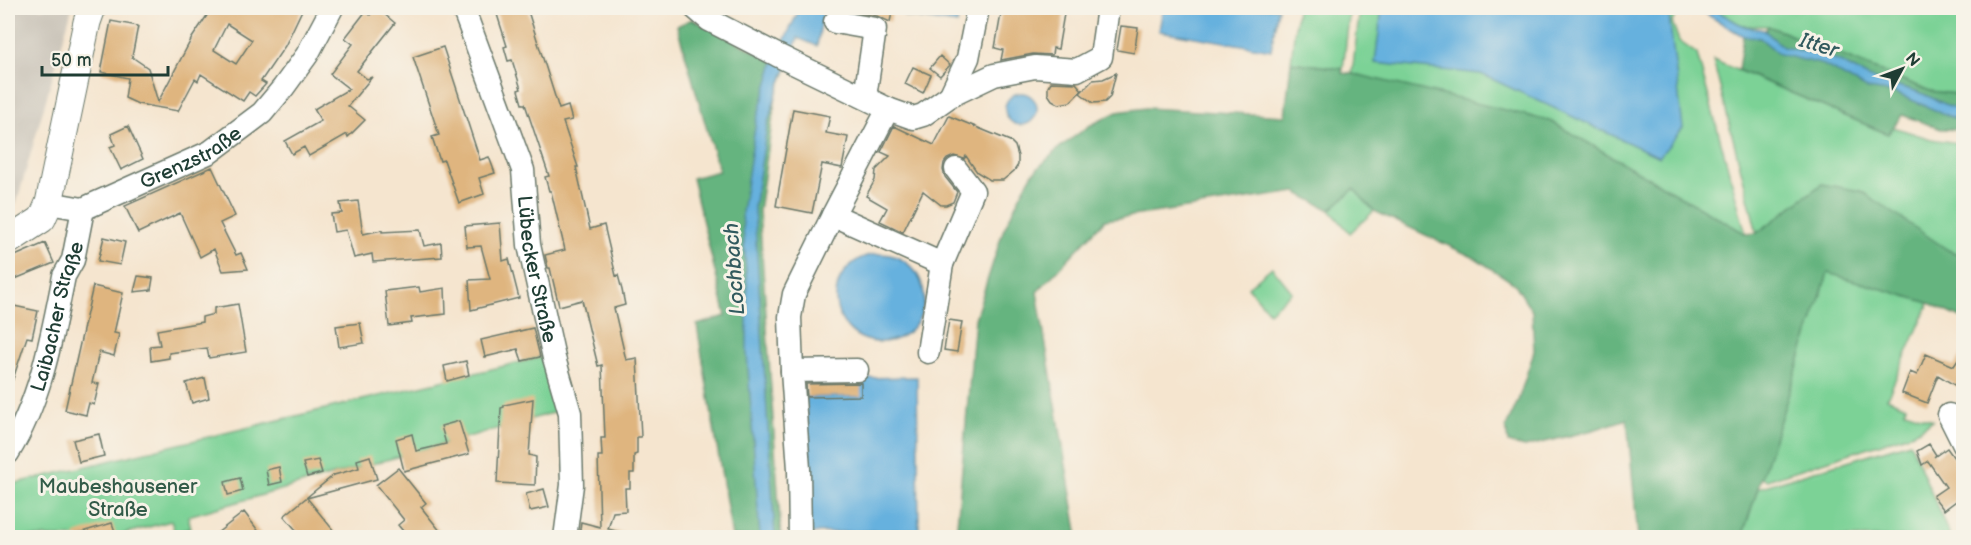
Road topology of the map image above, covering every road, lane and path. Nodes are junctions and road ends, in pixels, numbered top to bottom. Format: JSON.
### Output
{"nodes":[{"id":1,"x":92,"y":8,"type":"edge"},
{"id":2,"x":332,"y":8,"type":"edge"},
{"id":3,"x":463,"y":8,"type":"edge"},
{"id":4,"x":695,"y":8,"type":"edge"},
{"id":5,"x":978,"y":8,"type":"edge"},
{"id":6,"x":1108,"y":8,"type":"edge"},
{"id":7,"x":835,"y":22,"type":"dead end"},
{"id":8,"x":950,"y":96,"type":"junction"},
{"id":9,"x":864,"y":98,"type":"junction"},
{"id":10,"x":888,"y":109,"type":"junction"},
{"id":11,"x":956,"y":169,"type":"dead end"},
{"id":12,"x":49,"y":203,"type":"junction"},
{"id":13,"x":83,"y":209,"type":"junction"},
{"id":14,"x":833,"y":215,"type":"junction"},
{"id":15,"x":8,"y":241,"type":"edge"},
{"id":16,"x":942,"y":264,"type":"junction"},
{"id":17,"x":928,"y":352,"type":"dead end"},
{"id":18,"x":858,"y":370,"type":"dead end"},
{"id":19,"x":792,"y":371,"type":"junction"},
{"id":20,"x":1949,"y":415,"type":"dead end"},
{"id":21,"x":1964,"y":445,"type":"edge"},
{"id":22,"x":8,"y":453,"type":"edge"},
{"id":23,"x":565,"y":537,"type":"edge"},
{"id":24,"x":800,"y":537,"type":"edge"}],
"edges":[{"from":1,"to":12,"type":"main road"},
{"from":2,"to":13,"type":"street","name":"Grenzstraße"},
{"from":3,"to":23,"type":"street","name":"Lübecker Straße"},
{"from":4,"to":9,"type":"street"},
{"from":5,"to":8,"type":"street"},
{"from":6,"to":8,"type":"street"},
{"from":7,"to":9,"type":"street"},
{"from":8,"to":10,"type":"street"},
{"from":9,"to":10,"type":"street"},
{"from":10,"to":14,"type":"street"},
{"from":11,"to":16,"type":"street"},
{"from":12,"to":13,"type":"street"},
{"from":12,"to":15,"type":"main road"},
{"from":13,"to":22,"type":"street","name":"Laibacher Straße"},
{"from":14,"to":16,"type":"street"},
{"from":14,"to":19,"type":"street"},
{"from":16,"to":17,"type":"street"},
{"from":18,"to":19,"type":"street"},
{"from":19,"to":24,"type":"street"},
{"from":20,"to":21,"type":"street"}]}
